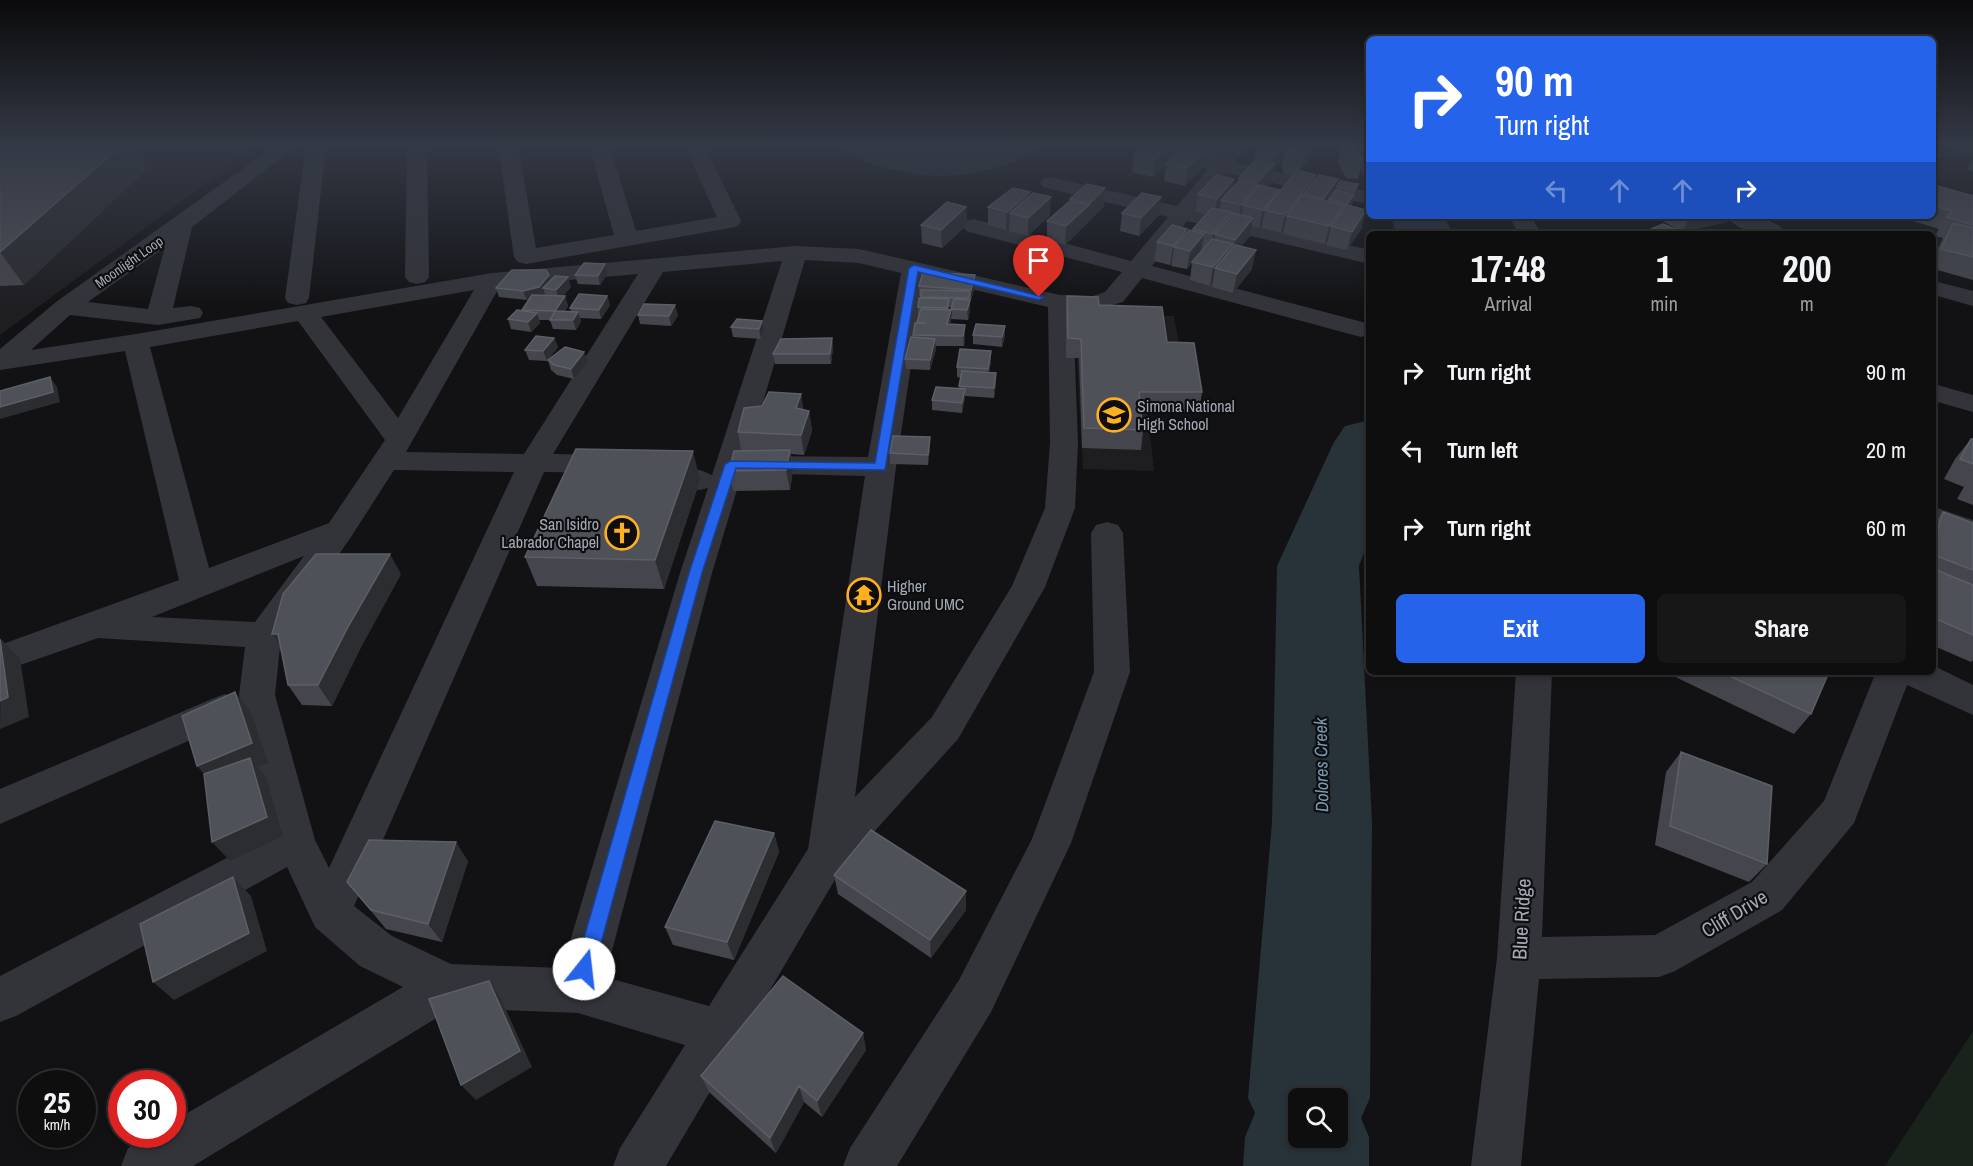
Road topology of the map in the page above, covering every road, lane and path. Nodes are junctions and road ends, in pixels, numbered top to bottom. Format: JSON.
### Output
{"nodes":[{"id":1,"x":215,"y":199,"type":"edge"},
{"id":2,"x":311,"y":199,"type":"edge"},
{"id":3,"x":417,"y":199,"type":"edge"},
{"id":4,"x":517,"y":199,"type":"edge"},
{"id":5,"x":615,"y":199,"type":"edge"},
{"id":6,"x":720,"y":199,"type":"edge"},
{"id":7,"x":1122,"y":199,"type":"edge"},
{"id":8,"x":1193,"y":199,"type":"edge"},
{"id":9,"x":1182,"y":213,"type":"junction"},
{"id":10,"x":1744,"y":219,"type":"edge"},
{"id":11,"x":182,"y":224,"type":"junction"},
{"id":12,"x":974,"y":226,"type":"dead end"},
{"id":13,"x":1770,"y":231,"type":"edge"},
{"id":14,"x":627,"y":240,"type":"junction"},
{"id":15,"x":796,"y":253,"type":"junction"},
{"id":16,"x":1366,"y":256,"type":"edge"},
{"id":17,"x":526,"y":257,"type":"junction"},
{"id":18,"x":655,"y":266,"type":"junction"},
{"id":19,"x":914,"y":268,"type":"junction"},
{"id":20,"x":1136,"y":269,"type":"junction"},
{"id":21,"x":417,"y":277,"type":"junction"},
{"id":22,"x":492,"y":280,"type":"junction"},
{"id":23,"x":1936,"y":289,"type":"edge"},
{"id":24,"x":1973,"y":299,"type":"edge"},
{"id":25,"x":1060,"y":302,"type":"junction"},
{"id":26,"x":301,"y":305,"type":"junction"},
{"id":27,"x":65,"y":307,"type":"junction"},
{"id":28,"x":158,"y":318,"type":"junction"},
{"id":29,"x":1361,"y":329,"type":"dead end"},
{"id":30,"x":136,"y":342,"type":"junction"},
{"id":31,"x":1,"y":362,"type":"edge"},
{"id":32,"x":1936,"y":393,"type":"edge"},
{"id":33,"x":1973,"y":404,"type":"edge"},
{"id":34,"x":391,"y":451,"type":"junction"},
{"id":35,"x":533,"y":463,"type":"junction"},
{"id":36,"x":731,"y":464,"type":"junction"},
{"id":37,"x":880,"y":467,"type":"junction"},
{"id":38,"x":700,"y":480,"type":"dead end"},
{"id":39,"x":1936,"y":518,"type":"edge"},
{"id":40,"x":340,"y":530,"type":"junction"},
{"id":41,"x":1973,"y":532,"type":"edge"},
{"id":42,"x":1107,"y":533,"type":"dead end"},
{"id":43,"x":197,"y":586,"type":"junction"},
{"id":44,"x":91,"y":627,"type":"junction"},
{"id":45,"x":264,"y":635,"type":"junction"},
{"id":46,"x":0,"y":659,"type":"edge"},
{"id":47,"x":1534,"y":675,"type":"edge"},
{"id":48,"x":1893,"y":675,"type":"edge"},
{"id":49,"x":1918,"y":675,"type":"edge"},
{"id":50,"x":257,"y":695,"type":"junction"},
{"id":51,"x":1973,"y":701,"type":"edge"},
{"id":52,"x":0,"y":807,"type":"edge"},
{"id":53,"x":295,"y":842,"type":"junction"},
{"id":54,"x":828,"y":853,"type":"junction"},
{"id":55,"x":330,"y":913,"type":"junction"},
{"id":56,"x":1519,"y":958,"type":"junction"},
{"id":57,"x":448,"y":986,"type":"junction"},
{"id":58,"x":578,"y":991,"type":"junction"},
{"id":59,"x":0,"y":1000,"type":"edge"},
{"id":60,"x":721,"y":1033,"type":"junction"},
{"id":61,"x":146,"y":1166,"type":"edge"},
{"id":62,"x":638,"y":1166,"type":"edge"},
{"id":63,"x":868,"y":1166,"type":"edge"},
{"id":64,"x":1496,"y":1166,"type":"edge"}],
"edges":[{"from":1,"to":11,"type":"street","name":"Moonlight Loop"},
{"from":2,"to":26,"type":"street"},
{"from":3,"to":21,"type":"street"},
{"from":4,"to":17,"type":"street"},
{"from":5,"to":14,"type":"street"},
{"from":6,"to":14,"type":"street"},
{"from":7,"to":9,"type":"street"},
{"from":8,"to":9,"type":"street"},
{"from":9,"to":16,"type":"street"},
{"from":9,"to":20,"type":"street"},
{"from":10,"to":13,"type":"street"},
{"from":11,"to":27,"type":"street","name":"Moonlight Loop"},
{"from":11,"to":28,"type":"street"},
{"from":12,"to":20,"type":"street"},
{"from":14,"to":17,"type":"street"},
{"from":15,"to":18,"type":"street"},
{"from":15,"to":19,"type":"street"},
{"from":15,"to":36,"type":"street"},
{"from":17,"to":21,"type":"street"},
{"from":18,"to":22,"type":"street"},
{"from":18,"to":35,"type":"street"},
{"from":19,"to":25,"type":"street"},
{"from":19,"to":37,"type":"street"},
{"from":20,"to":25,"type":"street"},
{"from":20,"to":29,"type":"street"},
{"from":21,"to":26,"type":"street"},
{"from":22,"to":26,"type":"street"},
{"from":22,"to":34,"type":"street"},
{"from":23,"to":24,"type":"street"},
{"from":25,"to":54,"type":"street"},
{"from":26,"to":28,"type":"street"},
{"from":26,"to":30,"type":"street"},
{"from":26,"to":34,"type":"street"},
{"from":27,"to":28,"type":"street"},
{"from":27,"to":31,"type":"street","name":"Moonlight Loop"},
{"from":30,"to":31,"type":"street"},
{"from":30,"to":43,"type":"street"},
{"from":32,"to":33,"type":"street"},
{"from":34,"to":35,"type":"street"},
{"from":34,"to":40,"type":"street"},
{"from":35,"to":38,"type":"street"},
{"from":35,"to":55,"type":"street"},
{"from":36,"to":37,"type":"street"},
{"from":36,"to":58,"type":"street"},
{"from":37,"to":54,"type":"street"},
{"from":39,"to":41,"type":"street"},
{"from":40,"to":43,"type":"street"},
{"from":40,"to":45,"type":"street"},
{"from":42,"to":63,"type":"street"},
{"from":43,"to":44,"type":"street"},
{"from":44,"to":45,"type":"street"},
{"from":44,"to":46,"type":"street"},
{"from":45,"to":50,"type":"street"},
{"from":47,"to":56,"type":"street","name":"Blue Ridge"},
{"from":48,"to":56,"type":"street","name":"Cliff Drive"},
{"from":49,"to":51,"type":"street"},
{"from":50,"to":52,"type":"street"},
{"from":50,"to":53,"type":"street"},
{"from":53,"to":55,"type":"street"},
{"from":53,"to":59,"type":"street"},
{"from":54,"to":60,"type":"street"},
{"from":55,"to":57,"type":"street"},
{"from":56,"to":64,"type":"street","name":"Blue Ridge"},
{"from":57,"to":58,"type":"street"},
{"from":57,"to":61,"type":"street"},
{"from":58,"to":60,"type":"street"},
{"from":60,"to":62,"type":"street"}]}
